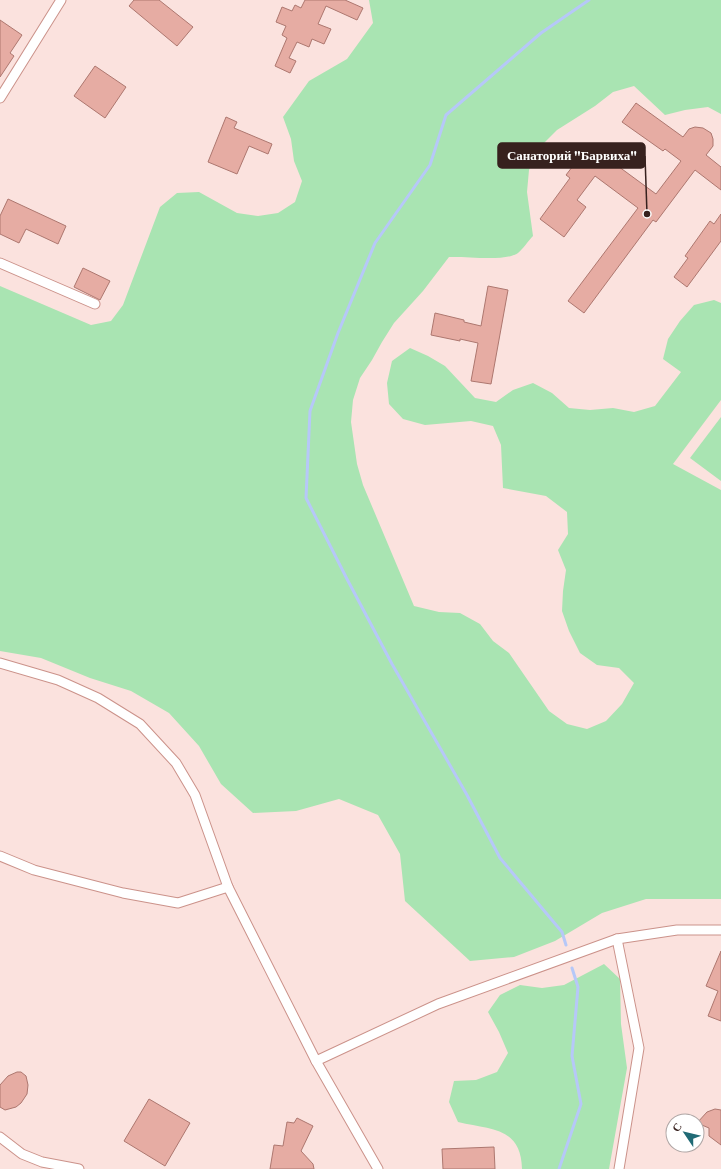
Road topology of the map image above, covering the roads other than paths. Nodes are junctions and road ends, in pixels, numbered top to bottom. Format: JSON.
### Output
{"nodes":[{"id":1,"x":61,"y":0,"type":"edge"},
{"id":2,"x":0,"y":98,"type":"edge"},
{"id":3,"x":0,"y":264,"type":"edge"},
{"id":4,"x":95,"y":304,"type":"dead end"},
{"id":5,"x":0,"y":663,"type":"edge"},
{"id":6,"x":0,"y":856,"type":"edge"},
{"id":7,"x":228,"y":888,"type":"junction"},
{"id":8,"x":721,"y":930,"type":"edge"},
{"id":9,"x":617,"y":939,"type":"junction"},
{"id":10,"x":316,"y":1061,"type":"junction"},
{"id":11,"x":0,"y":1137,"type":"edge"},
{"id":12,"x":78,"y":1169,"type":"edge"},
{"id":13,"x":378,"y":1169,"type":"edge"},
{"id":14,"x":619,"y":1169,"type":"edge"}],
"edges":[{"from":1,"to":2,"type":"street"},
{"from":3,"to":4,"type":"street"},
{"from":5,"to":7,"type":"street"},
{"from":6,"to":7,"type":"street"},
{"from":7,"to":10,"type":"street"},
{"from":8,"to":9,"type":"street"},
{"from":9,"to":10,"type":"street"},
{"from":9,"to":14,"type":"street"},
{"from":10,"to":13,"type":"street"},
{"from":11,"to":12,"type":"street"}]}
